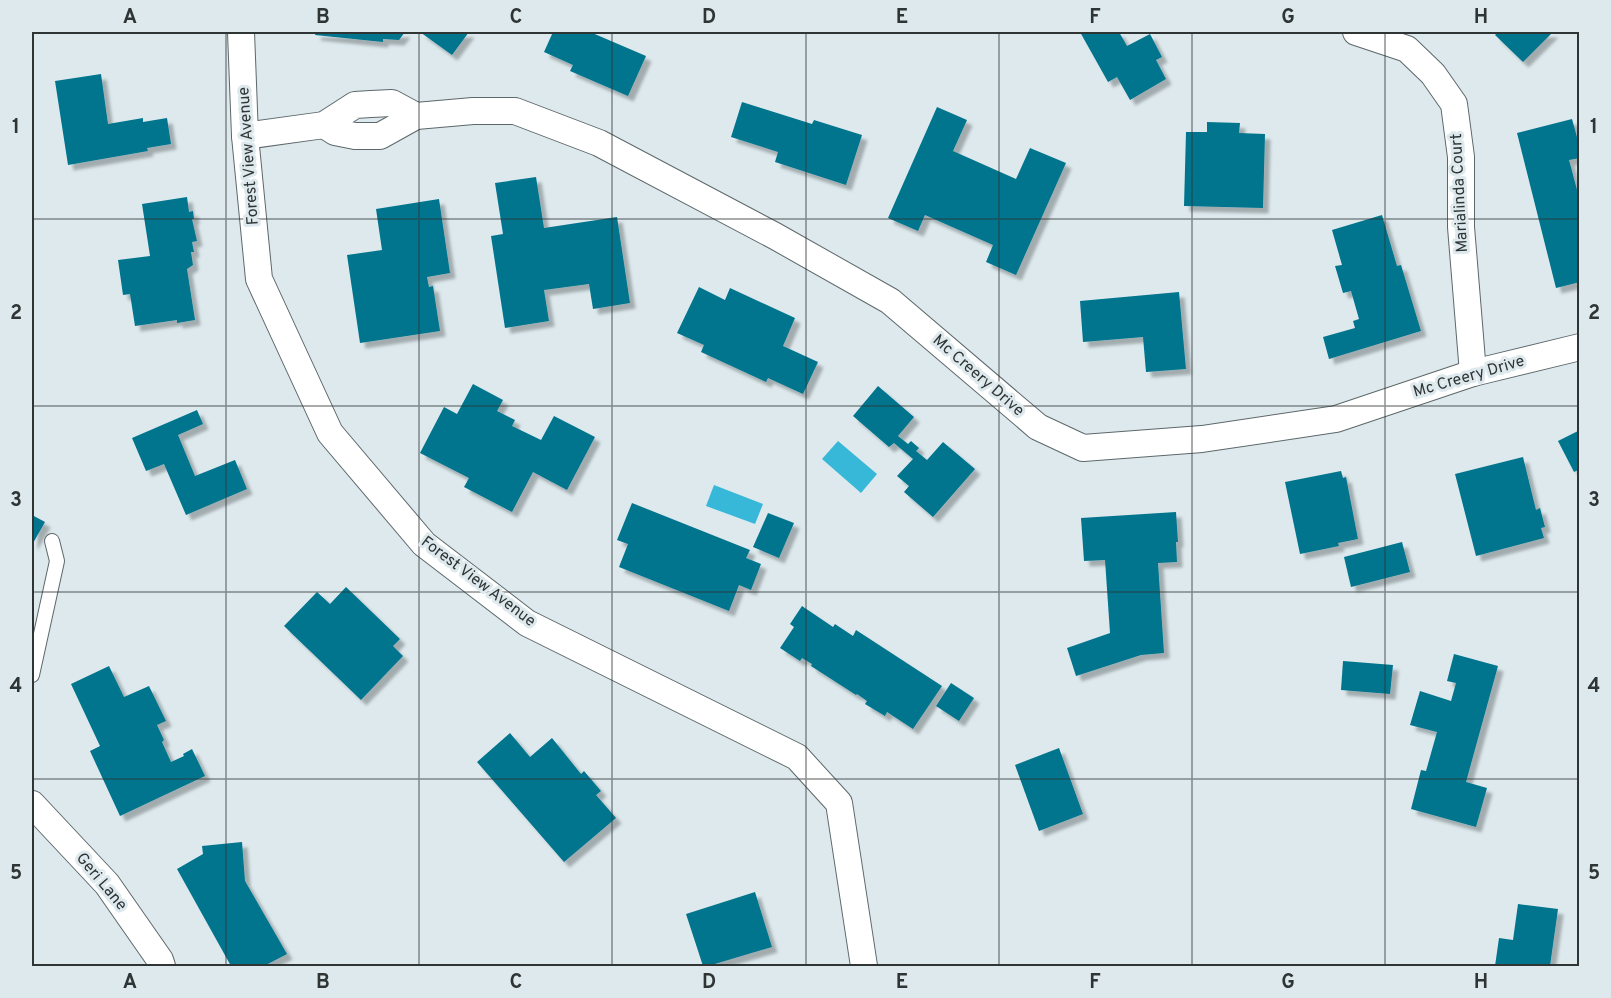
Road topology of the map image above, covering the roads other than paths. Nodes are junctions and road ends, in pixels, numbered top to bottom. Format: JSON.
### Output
{"nodes":[{"id":1,"x":241,"y":32,"type":"edge"},
{"id":2,"x":1356,"y":32,"type":"edge"},
{"id":3,"x":245,"y":136,"type":"junction"},
{"id":4,"x":1580,"y":347,"type":"edge"},
{"id":5,"x":1473,"y":373,"type":"junction"},
{"id":6,"x":52,"y":541,"type":"dead end"},
{"id":7,"x":32,"y":675,"type":"edge"},
{"id":8,"x":32,"y":804,"type":"edge"},
{"id":9,"x":162,"y":966,"type":"edge"},
{"id":10,"x":864,"y":966,"type":"edge"}],
"edges":[{"from":1,"to":3,"type":"street","name":"Forest View Avenue"},
{"from":2,"to":5,"type":"street","name":"Marialinda Court"},
{"from":3,"to":5,"type":"street","name":"Mc Creery Drive"},
{"from":3,"to":10,"type":"street","name":"Forest View Avenue"},
{"from":4,"to":5,"type":"street","name":"Mc Creery Drive"},
{"from":6,"to":7,"type":"lane"},
{"from":8,"to":9,"type":"street","name":"Geri Lane"}]}
